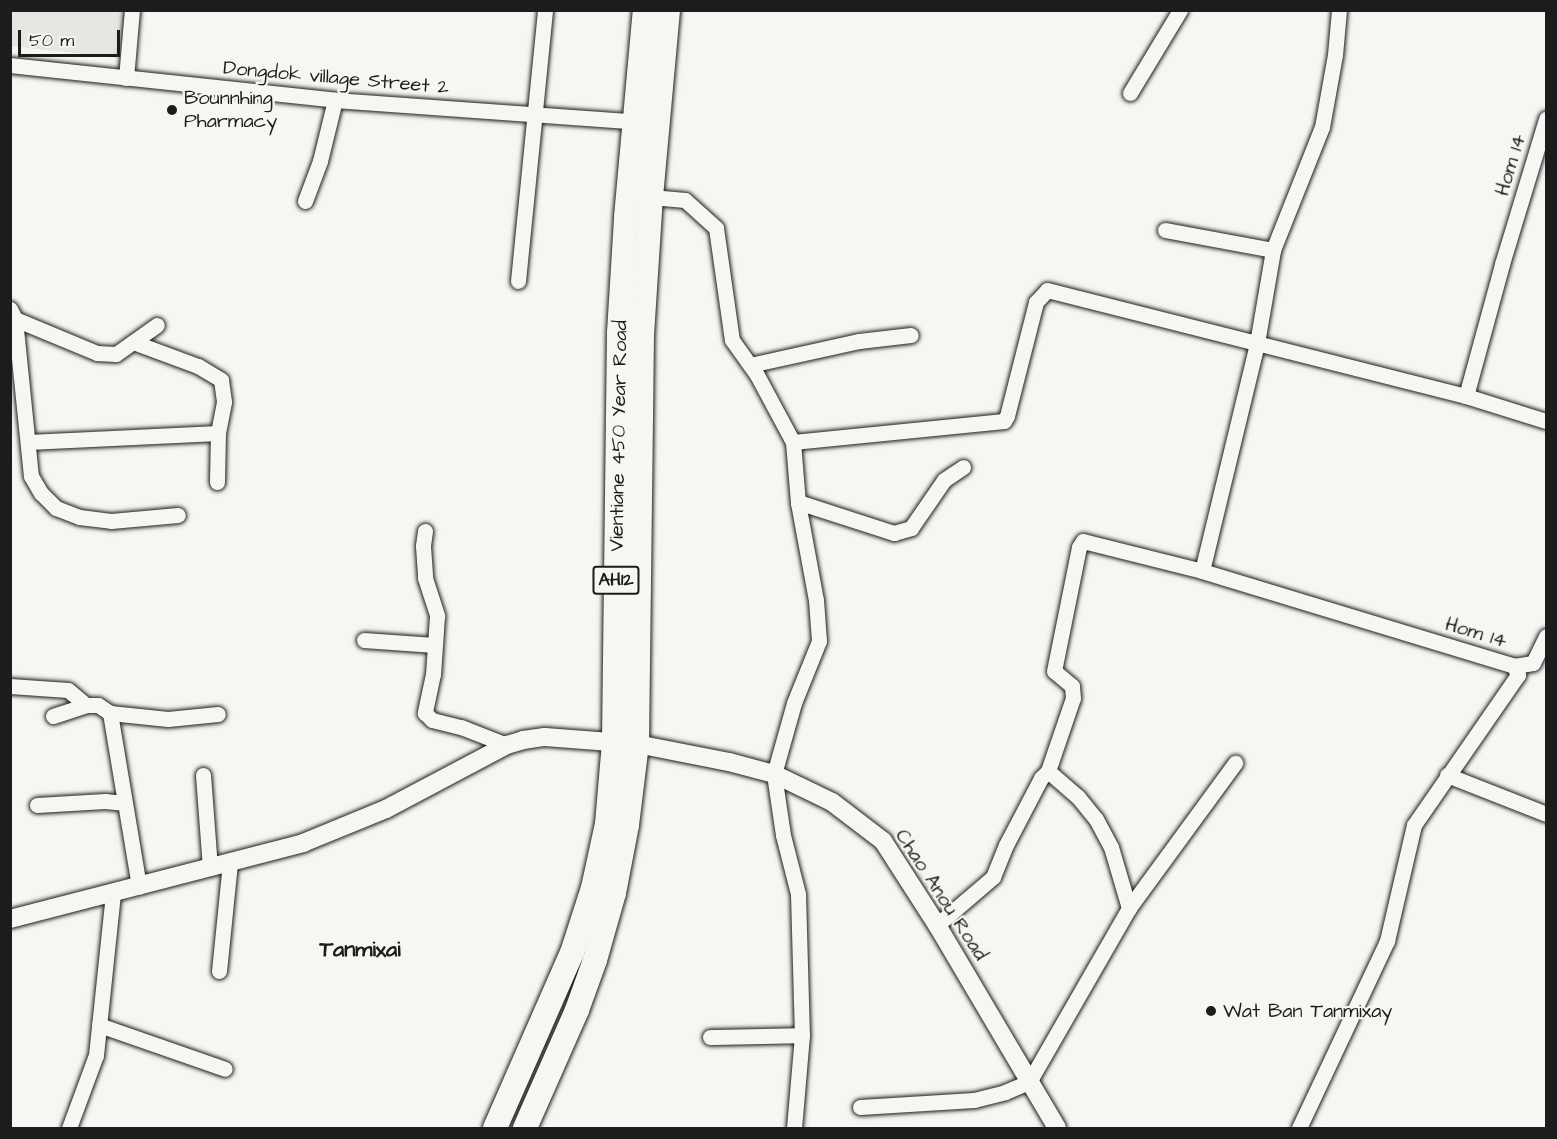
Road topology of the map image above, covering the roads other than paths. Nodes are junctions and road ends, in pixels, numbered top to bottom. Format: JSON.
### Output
{"nodes":[{"id":1,"x":132,"y":10,"type":"edge"},
{"id":2,"x":545,"y":10,"type":"edge"},
{"id":3,"x":645,"y":10,"type":"edge"},
{"id":4,"x":668,"y":10,"type":"edge"},
{"id":5,"x":1180,"y":10,"type":"edge"},
{"id":6,"x":1339,"y":10,"type":"edge"},
{"id":7,"x":10,"y":65,"type":"edge"},
{"id":8,"x":126,"y":78,"type":"junction"},
{"id":9,"x":1130,"y":93,"type":"dead end"},
{"id":10,"x":335,"y":100,"type":"junction"},
{"id":11,"x":533,"y":117,"type":"junction"},
{"id":12,"x":1546,"y":119,"type":"edge"},
{"id":13,"x":634,"y":122,"type":"junction"},
{"id":14,"x":658,"y":123,"type":"junction"},
{"id":15,"x":651,"y":197,"type":"junction"},
{"id":16,"x":305,"y":201,"type":"dead end"},
{"id":17,"x":1166,"y":230,"type":"dead end"},
{"id":18,"x":1273,"y":250,"type":"junction"},
{"id":19,"x":518,"y":281,"type":"dead end"},
{"id":20,"x":13,"y":314,"type":"edge"},
{"id":21,"x":157,"y":325,"type":"dead end"},
{"id":22,"x":911,"y":335,"type":"dead end"},
{"id":23,"x":133,"y":342,"type":"junction"},
{"id":24,"x":1257,"y":343,"type":"junction"},
{"id":25,"x":750,"y":365,"type":"junction"},
{"id":26,"x":1466,"y":396,"type":"junction"},
{"id":27,"x":1546,"y":421,"type":"edge"},
{"id":28,"x":218,"y":433,"type":"junction"},
{"id":29,"x":28,"y":442,"type":"junction"},
{"id":30,"x":793,"y":442,"type":"junction"},
{"id":31,"x":963,"y":467,"type":"dead end"},
{"id":32,"x":217,"y":482,"type":"dead end"},
{"id":33,"x":798,"y":501,"type":"junction"},
{"id":34,"x":178,"y":515,"type":"dead end"},
{"id":35,"x":425,"y":531,"type":"dead end"},
{"id":36,"x":1202,"y":571,"type":"junction"},
{"id":37,"x":1546,"y":636,"type":"edge"},
{"id":38,"x":364,"y":640,"type":"dead end"},
{"id":39,"x":434,"y":645,"type":"junction"},
{"id":40,"x":1514,"y":666,"type":"junction"},
{"id":41,"x":10,"y":686,"type":"edge"},
{"id":42,"x":86,"y":705,"type":"junction"},
{"id":43,"x":110,"y":713,"type":"junction"},
{"id":44,"x":218,"y":714,"type":"dead end"},
{"id":45,"x":53,"y":716,"type":"dead end"},
{"id":46,"x":626,"y":743,"type":"junction"},
{"id":47,"x":507,"y":745,"type":"junction"},
{"id":48,"x":1235,"y":763,"type":"dead end"},
{"id":49,"x":1048,"y":771,"type":"junction"},
{"id":50,"x":774,"y":774,"type":"junction"},
{"id":51,"x":203,"y":776,"type":"dead end"},
{"id":52,"x":1447,"y":776,"type":"junction"},
{"id":53,"x":123,"y":803,"type":"junction"},
{"id":54,"x":37,"y":805,"type":"dead end"},
{"id":55,"x":1546,"y":814,"type":"edge"},
{"id":56,"x":230,"y":863,"type":"junction"},
{"id":57,"x":210,"y":868,"type":"junction"},
{"id":58,"x":139,"y":887,"type":"junction"},
{"id":59,"x":113,"y":893,"type":"junction"},
{"id":60,"x":1129,"y":908,"type":"junction"},
{"id":61,"x":10,"y":919,"type":"edge"},
{"id":62,"x":937,"y":925,"type":"junction"},
{"id":63,"x":219,"y":971,"type":"dead end"},
{"id":64,"x":99,"y":1025,"type":"junction"},
{"id":65,"x":802,"y":1035,"type":"junction"},
{"id":66,"x":710,"y":1037,"type":"dead end"},
{"id":67,"x":225,"y":1070,"type":"dead end"},
{"id":68,"x":1029,"y":1082,"type":"junction"},
{"id":69,"x":860,"y":1107,"type":"dead end"},
{"id":70,"x":69,"y":1128,"type":"edge"},
{"id":71,"x":495,"y":1128,"type":"edge"},
{"id":72,"x":525,"y":1128,"type":"edge"},
{"id":73,"x":794,"y":1128,"type":"edge"},
{"id":74,"x":1057,"y":1128,"type":"edge"},
{"id":75,"x":1299,"y":1128,"type":"edge"}],
"edges":[{"from":1,"to":8,"type":"street"},
{"from":2,"to":11,"type":"street"},
{"from":3,"to":13,"type":"highway","name":"Vientiane 450 Year Road","number":"AH12"},
{"from":4,"to":14,"type":"highway","name":"Vientiane 450 Year Road","number":"AH12"},
{"from":5,"to":9,"type":"street"},
{"from":6,"to":18,"type":"street"},
{"from":7,"to":8,"type":"street","name":"Dongdok village Street 2"},
{"from":8,"to":10,"type":"street","name":"Dongdok village Street 2"},
{"from":10,"to":11,"type":"street","name":"Dongdok village Street 2"},
{"from":10,"to":16,"type":"street"},
{"from":11,"to":13,"type":"street","name":"Dongdok village Street 2"},
{"from":11,"to":19,"type":"street"},
{"from":12,"to":26,"type":"street","name":"Hom 14"},
{"from":13,"to":14,"type":"street","name":"Dongdok village Street 2"},
{"from":13,"to":46,"type":"highway","name":"Vientiane 450 Year Road","number":"AH12"},
{"from":14,"to":15,"type":"highway","name":"Vientiane 450 Year Road","number":"AH12"},
{"from":15,"to":25,"type":"street"},
{"from":15,"to":46,"type":"highway","name":"Vientiane 450 Year Road","number":"AH12"},
{"from":17,"to":18,"type":"street"},
{"from":18,"to":24,"type":"street"},
{"from":20,"to":23,"type":"street"},
{"from":20,"to":29,"type":"street"},
{"from":21,"to":23,"type":"street"},
{"from":22,"to":25,"type":"street"},
{"from":23,"to":28,"type":"street"},
{"from":24,"to":26,"type":"street"},
{"from":24,"to":30,"type":"street"},
{"from":24,"to":36,"type":"street"},
{"from":25,"to":30,"type":"street"},
{"from":26,"to":27,"type":"street"},
{"from":28,"to":29,"type":"street"},
{"from":28,"to":32,"type":"street"},
{"from":29,"to":34,"type":"street"},
{"from":30,"to":33,"type":"street"},
{"from":31,"to":33,"type":"street"},
{"from":33,"to":50,"type":"street"},
{"from":35,"to":39,"type":"street"},
{"from":36,"to":40,"type":"street","name":"Hom 14"},
{"from":36,"to":49,"type":"street","name":"Hom 14"},
{"from":37,"to":40,"type":"street"},
{"from":38,"to":39,"type":"street"},
{"from":39,"to":47,"type":"street"},
{"from":40,"to":52,"type":"street","name":"Hom 14"},
{"from":41,"to":42,"type":"street"},
{"from":42,"to":43,"type":"street"},
{"from":42,"to":45,"type":"street"},
{"from":43,"to":44,"type":"street"},
{"from":43,"to":53,"type":"street"},
{"from":46,"to":47,"type":"street","name":"Chao Anou Road"},
{"from":46,"to":50,"type":"street","name":"Chao Anou Road"},
{"from":46,"to":71,"type":"highway","name":"Vientiane 450 Year Road","number":"AH12"},
{"from":46,"to":72,"type":"highway","name":"Vientiane 450 Year Road","number":"AH12"},
{"from":47,"to":56,"type":"street","name":"Chao Anou Road"},
{"from":48,"to":60,"type":"street"},
{"from":49,"to":60,"type":"street"},
{"from":49,"to":62,"type":"street"},
{"from":50,"to":62,"type":"street","name":"Chao Anou Road"},
{"from":50,"to":65,"type":"street"},
{"from":51,"to":57,"type":"street"},
{"from":52,"to":55,"type":"street"},
{"from":52,"to":75,"type":"street","name":"Hom 14"},
{"from":53,"to":54,"type":"street"},
{"from":53,"to":58,"type":"street"},
{"from":56,"to":57,"type":"street","name":"Chao Anou Road"},
{"from":56,"to":63,"type":"street"},
{"from":57,"to":58,"type":"street","name":"Chao Anou Road"},
{"from":58,"to":59,"type":"street","name":"Chao Anou Road"},
{"from":59,"to":61,"type":"street","name":"Chao Anou Road"},
{"from":59,"to":64,"type":"street"},
{"from":60,"to":68,"type":"street"},
{"from":62,"to":68,"type":"street","name":"Chao Anou Road"},
{"from":64,"to":67,"type":"street"},
{"from":64,"to":70,"type":"street"},
{"from":65,"to":66,"type":"street"},
{"from":65,"to":73,"type":"street"},
{"from":68,"to":69,"type":"street"},
{"from":68,"to":74,"type":"street","name":"Chao Anou Road"}]}
